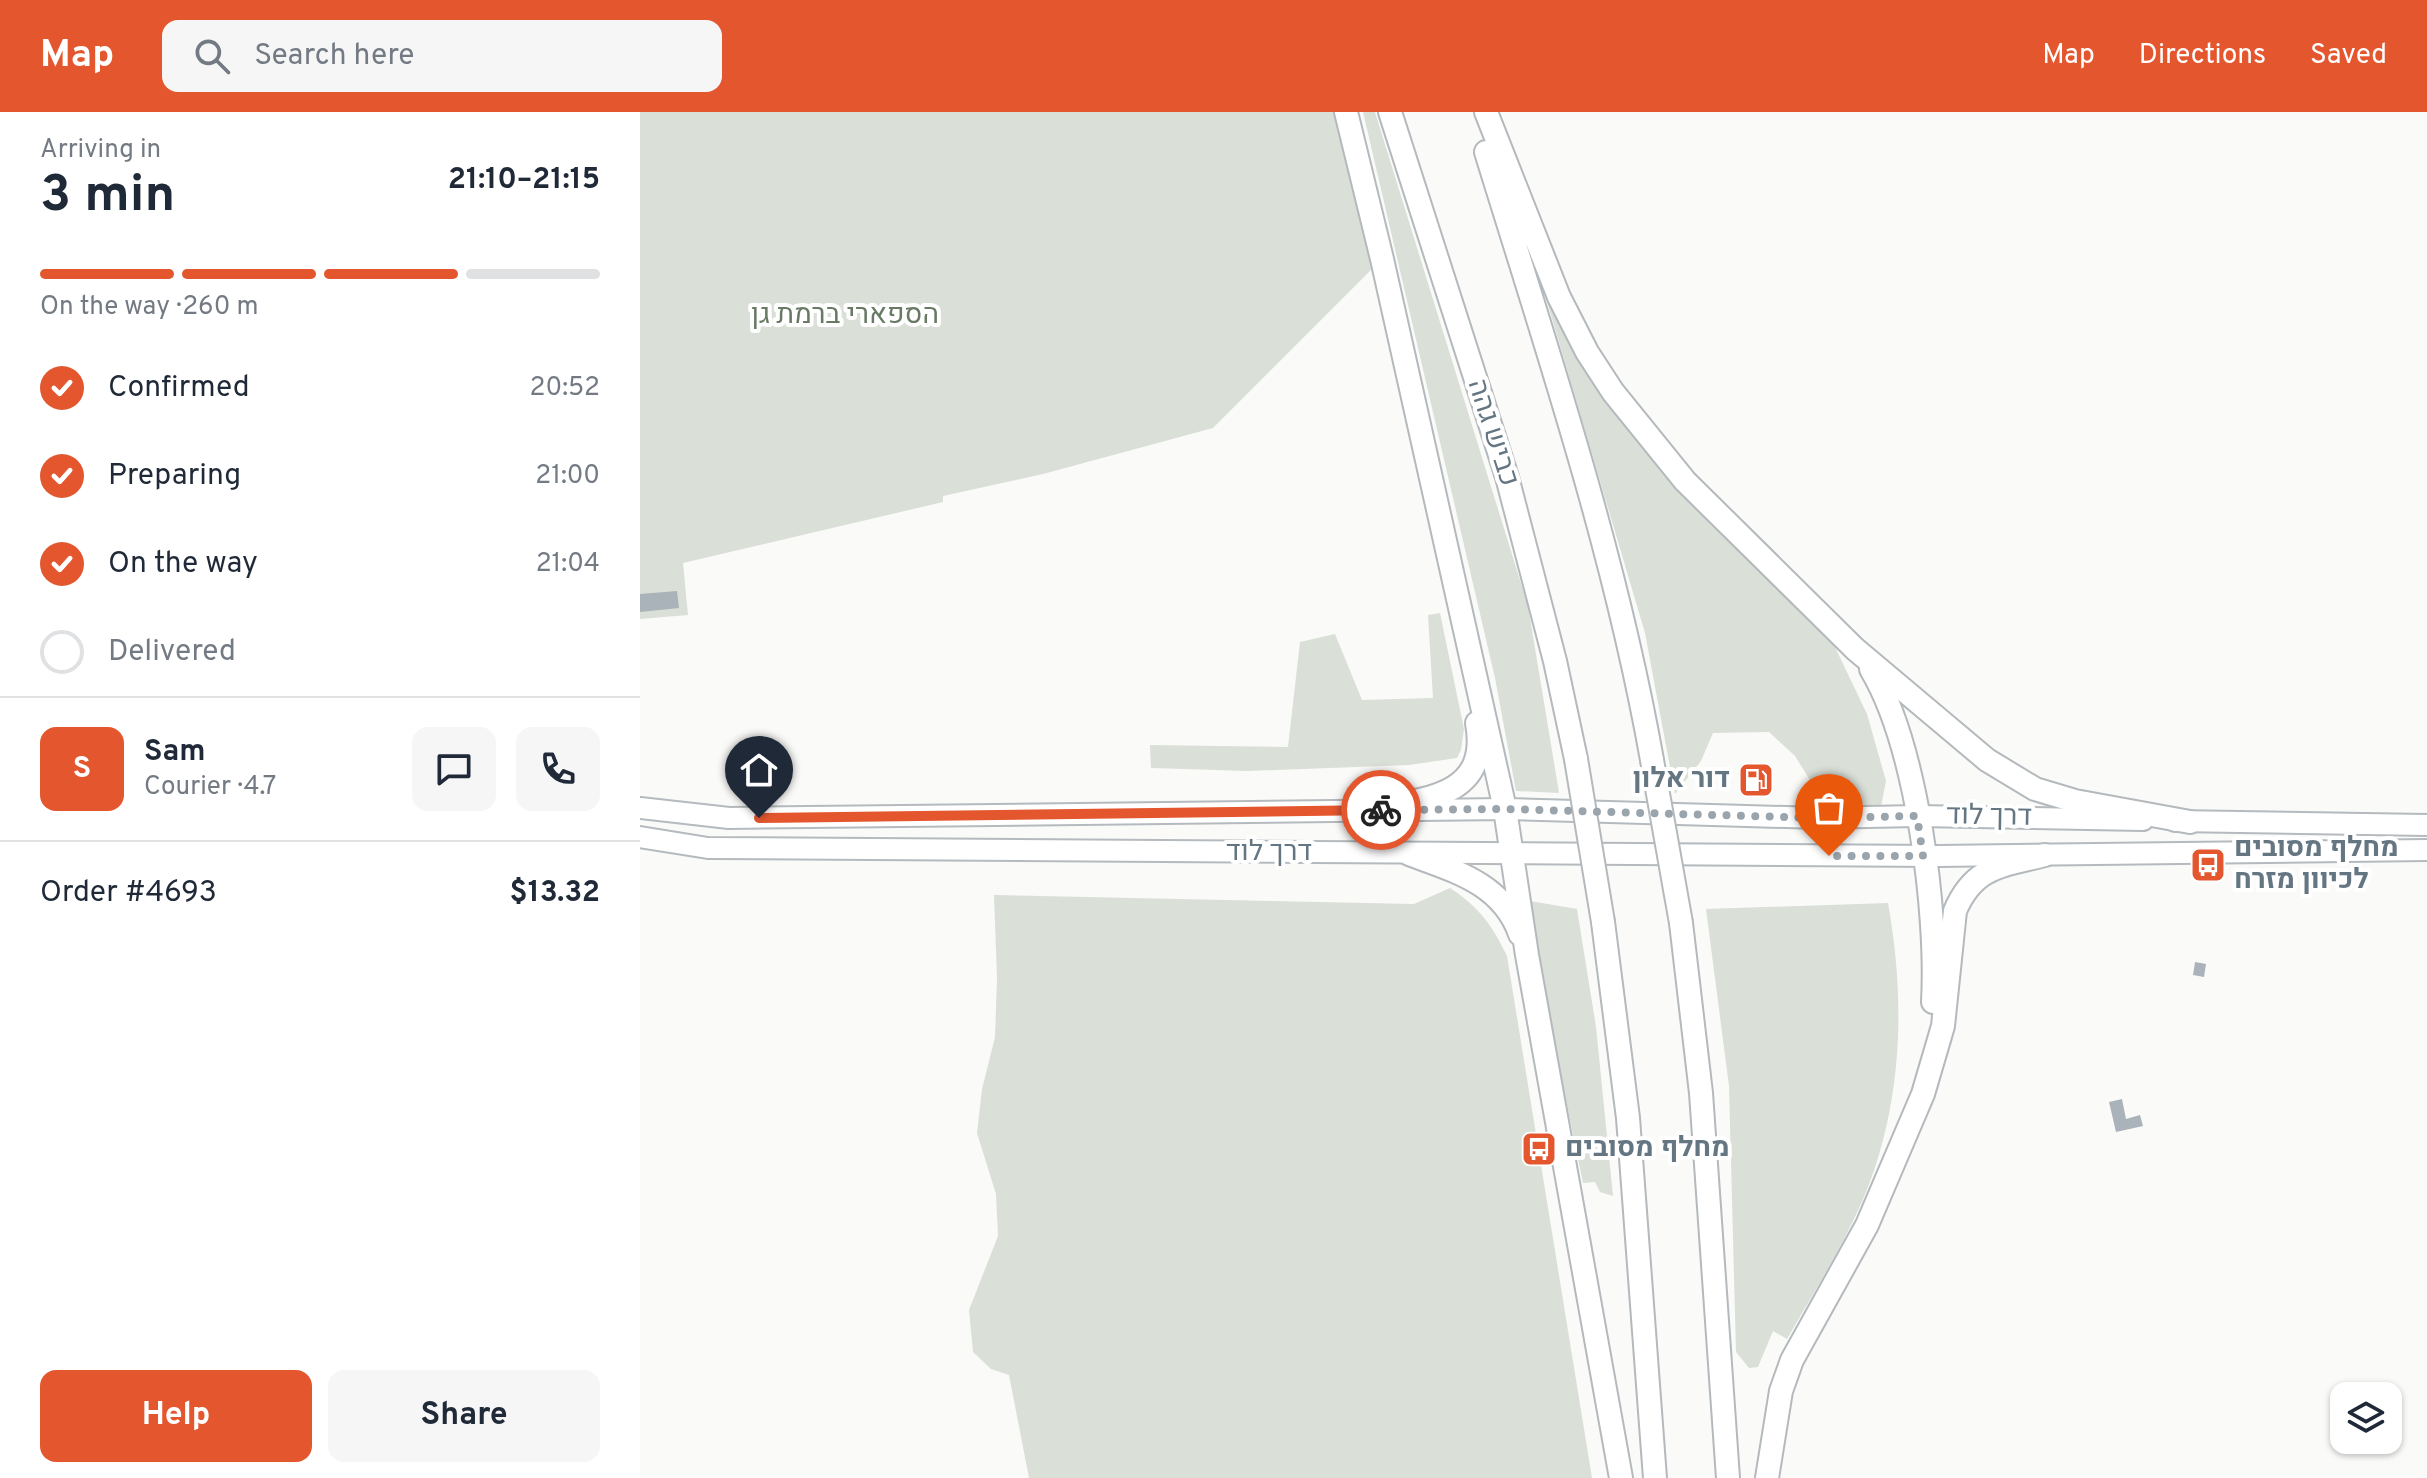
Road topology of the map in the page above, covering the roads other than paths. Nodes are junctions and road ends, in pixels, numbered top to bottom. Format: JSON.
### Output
{"nodes":[{"id":1,"x":1346,"y":112,"type":"edge"},
{"id":2,"x":1390,"y":112,"type":"edge"},
{"id":3,"x":1474,"y":112,"type":"edge"},
{"id":4,"x":1486,"y":112,"type":"edge"},
{"id":5,"x":1434,"y":490,"type":"junction"},
{"id":6,"x":1855,"y":649,"type":"junction"},
{"id":7,"x":640,"y":808,"type":"edge"},
{"id":8,"x":1505,"y":809,"type":"junction"},
{"id":9,"x":1361,"y":810,"type":"junction"},
{"id":10,"x":1917,"y":816,"type":"junction"},
{"id":11,"x":2190,"y":822,"type":"junction"},
{"id":12,"x":2427,"y":825,"type":"edge"},
{"id":13,"x":640,"y":837,"type":"edge"},
{"id":14,"x":2427,"y":850,"type":"edge"},
{"id":15,"x":1409,"y":854,"type":"junction"},
{"id":16,"x":1513,"y":854,"type":"junction"},
{"id":17,"x":2045,"y":855,"type":"junction"},
{"id":18,"x":1923,"y":856,"type":"junction"},
{"id":19,"x":1527,"y":955,"type":"junction"},
{"id":20,"x":1923,"y":1094,"type":"junction"},
{"id":21,"x":1621,"y":1478,"type":"edge"},
{"id":22,"x":1655,"y":1478,"type":"edge"},
{"id":23,"x":1728,"y":1478,"type":"edge"},
{"id":24,"x":1767,"y":1478,"type":"edge"}],
"edges":[{"from":1,"to":5,"type":"highway"},
{"from":2,"to":22,"type":"highway","name":"כביש גהה","bridge":true},
{"from":3,"to":23,"type":"highway","bridge":true},
{"from":4,"to":6,"type":"highway"},
{"from":5,"to":8,"type":"highway"},
{"from":5,"to":9,"type":"highway"},
{"from":6,"to":10,"type":"highway"},
{"from":6,"to":11,"type":"highway"},
{"from":7,"to":9,"type":"main road","name":"דרך לוד"},
{"from":8,"to":9,"type":"main road","name":"דרך לוד"},
{"from":8,"to":10,"type":"main road","name":"דרך לוד"},
{"from":8,"to":16,"type":"highway"},
{"from":10,"to":11,"type":"main road","name":"דרך לוד"},
{"from":10,"to":18,"type":"highway"},
{"from":11,"to":12,"type":"main road","name":"דרך לוד"},
{"from":13,"to":15,"type":"main road","name":"דרך לוד"},
{"from":14,"to":17,"type":"main road","name":"דרך לוד"},
{"from":15,"to":16,"type":"main road","name":"דרך לוד"},
{"from":15,"to":19,"type":"highway"},
{"from":16,"to":18,"type":"main road","name":"דרך לוד"},
{"from":16,"to":19,"type":"highway"},
{"from":17,"to":18,"type":"main road","name":"דרך לוד"},
{"from":17,"to":20,"type":"highway"},
{"from":18,"to":20,"type":"highway"},
{"from":19,"to":21,"type":"highway"},
{"from":20,"to":24,"type":"highway"}]}
